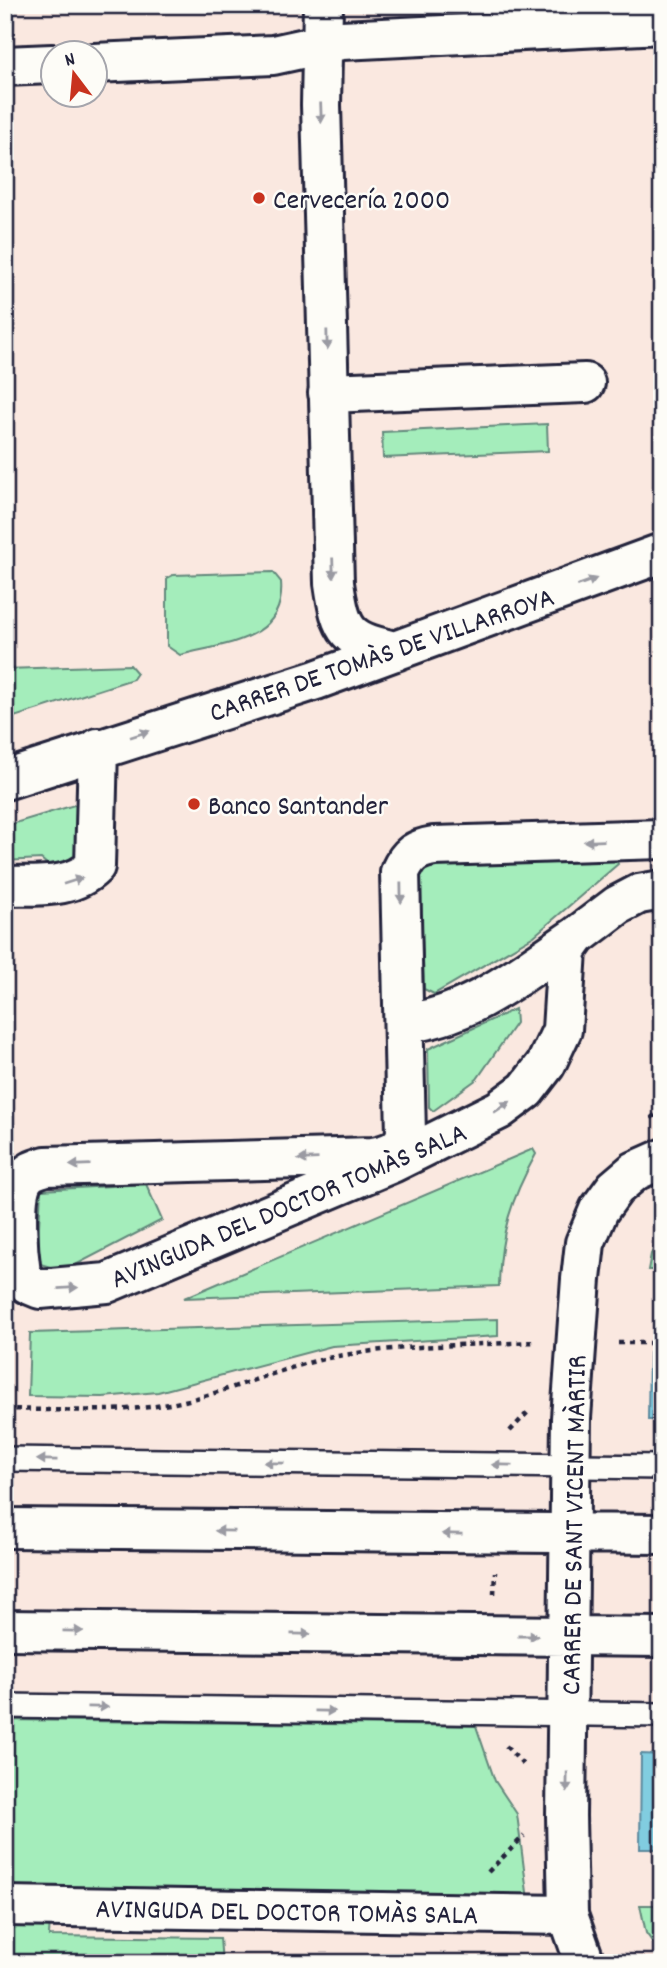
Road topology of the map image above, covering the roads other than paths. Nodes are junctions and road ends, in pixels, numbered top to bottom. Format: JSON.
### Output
{"nodes":[{"id":1,"x":323,"y":5,"type":"edge"},
{"id":2,"x":662,"y":24,"type":"edge"},
{"id":3,"x":321,"y":44,"type":"junction"},
{"id":4,"x":108,"y":61,"type":"edge"},
{"id":5,"x":38,"y":65,"type":"edge"},
{"id":6,"x":5,"y":66,"type":"edge"},
{"id":7,"x":585,"y":383,"type":"dead end"},
{"id":8,"x":328,"y":393,"type":"junction"},
{"id":9,"x":662,"y":552,"type":"edge"},
{"id":10,"x":396,"y":651,"type":"junction"},
{"id":11,"x":98,"y":748,"type":"junction"},
{"id":12,"x":5,"y":780,"type":"edge"},
{"id":13,"x":662,"y":839,"type":"edge"},
{"id":14,"x":5,"y":886,"type":"edge"},
{"id":15,"x":662,"y":890,"type":"edge"},
{"id":16,"x":577,"y":936,"type":"junction"},
{"id":17,"x":404,"y":1023,"type":"junction"},
{"id":18,"x":662,"y":1158,"type":"edge"},
{"id":19,"x":5,"y":1460,"type":"edge"},
{"id":20,"x":570,"y":1466,"type":"junction"},
{"id":21,"x":662,"y":1467,"type":"edge"},
{"id":22,"x":5,"y":1528,"type":"edge"},
{"id":23,"x":570,"y":1534,"type":"junction"},
{"id":24,"x":662,"y":1534,"type":"edge"},
{"id":25,"x":5,"y":1630,"type":"edge"},
{"id":26,"x":569,"y":1636,"type":"junction"},
{"id":27,"x":662,"y":1637,"type":"edge"},
{"id":28,"x":5,"y":1706,"type":"edge"},
{"id":29,"x":568,"y":1714,"type":"junction"},
{"id":30,"x":662,"y":1715,"type":"edge"},
{"id":31,"x":5,"y":1906,"type":"edge"},
{"id":32,"x":570,"y":1920,"type":"junction"},
{"id":33,"x":585,"y":1963,"type":"edge"},
{"id":34,"x":604,"y":1963,"type":"edge"}],
"edges":[{"from":1,"to":3,"type":"street"},
{"from":2,"to":3,"type":"street"},
{"from":3,"to":4,"type":"street"},
{"from":3,"to":8,"type":"street","one_way":true},
{"from":5,"to":6,"type":"street"},
{"from":7,"to":8,"type":"street"},
{"from":8,"to":10,"type":"street","one_way":true},
{"from":10,"to":9,"type":"street","name":"CARRER DE TOMÀS DE VILLARROYA","one_way":true},
{"from":11,"to":10,"type":"street","name":"CARRER DE TOMÀS DE VILLARROYA","one_way":true},
{"from":11,"to":12,"type":"street","name":"CARRER DE TOMÀS DE VILLARROYA"},
{"from":14,"to":11,"type":"street","one_way":true},
{"from":13,"to":17,"type":"street","name":"AVINGUDA DEL DOCTOR TOMÀS SALA","one_way":true},
{"from":15,"to":16,"type":"street"},
{"from":16,"to":17,"type":"street"},
{"from":17,"to":16,"type":"street","name":"AVINGUDA DEL DOCTOR TOMÀS SALA","one_way":true},
{"from":18,"to":20,"type":"street","name":"CARRER DE SANT VICENT MÀRTIR"},
{"from":20,"to":19,"type":"lane","one_way":true},
{"from":20,"to":21,"type":"lane"},
{"from":20,"to":23,"type":"street","name":"CARRER DE SANT VICENT MÀRTIR"},
{"from":23,"to":22,"type":"street","one_way":true},
{"from":23,"to":24,"type":"street"},
{"from":23,"to":26,"type":"street","name":"CARRER DE SANT VICENT MÀRTIR"},
{"from":25,"to":26,"type":"street","one_way":true},
{"from":26,"to":27,"type":"street"},
{"from":26,"to":29,"type":"street","name":"CARRER DE SANT VICENT MÀRTIR"},
{"from":28,"to":29,"type":"lane","one_way":true},
{"from":29,"to":30,"type":"lane"},
{"from":29,"to":32,"type":"street","name":"CARRER DE SANT VICENT MÀRTIR","one_way":true},
{"from":31,"to":32,"type":"street","name":"AVINGUDA DEL DOCTOR TOMÀS SALA"},
{"from":32,"to":33,"type":"street","name":"CARRER DE SANT VICENT MÀRTIR"},
{"from":32,"to":34,"type":"street"}]}
